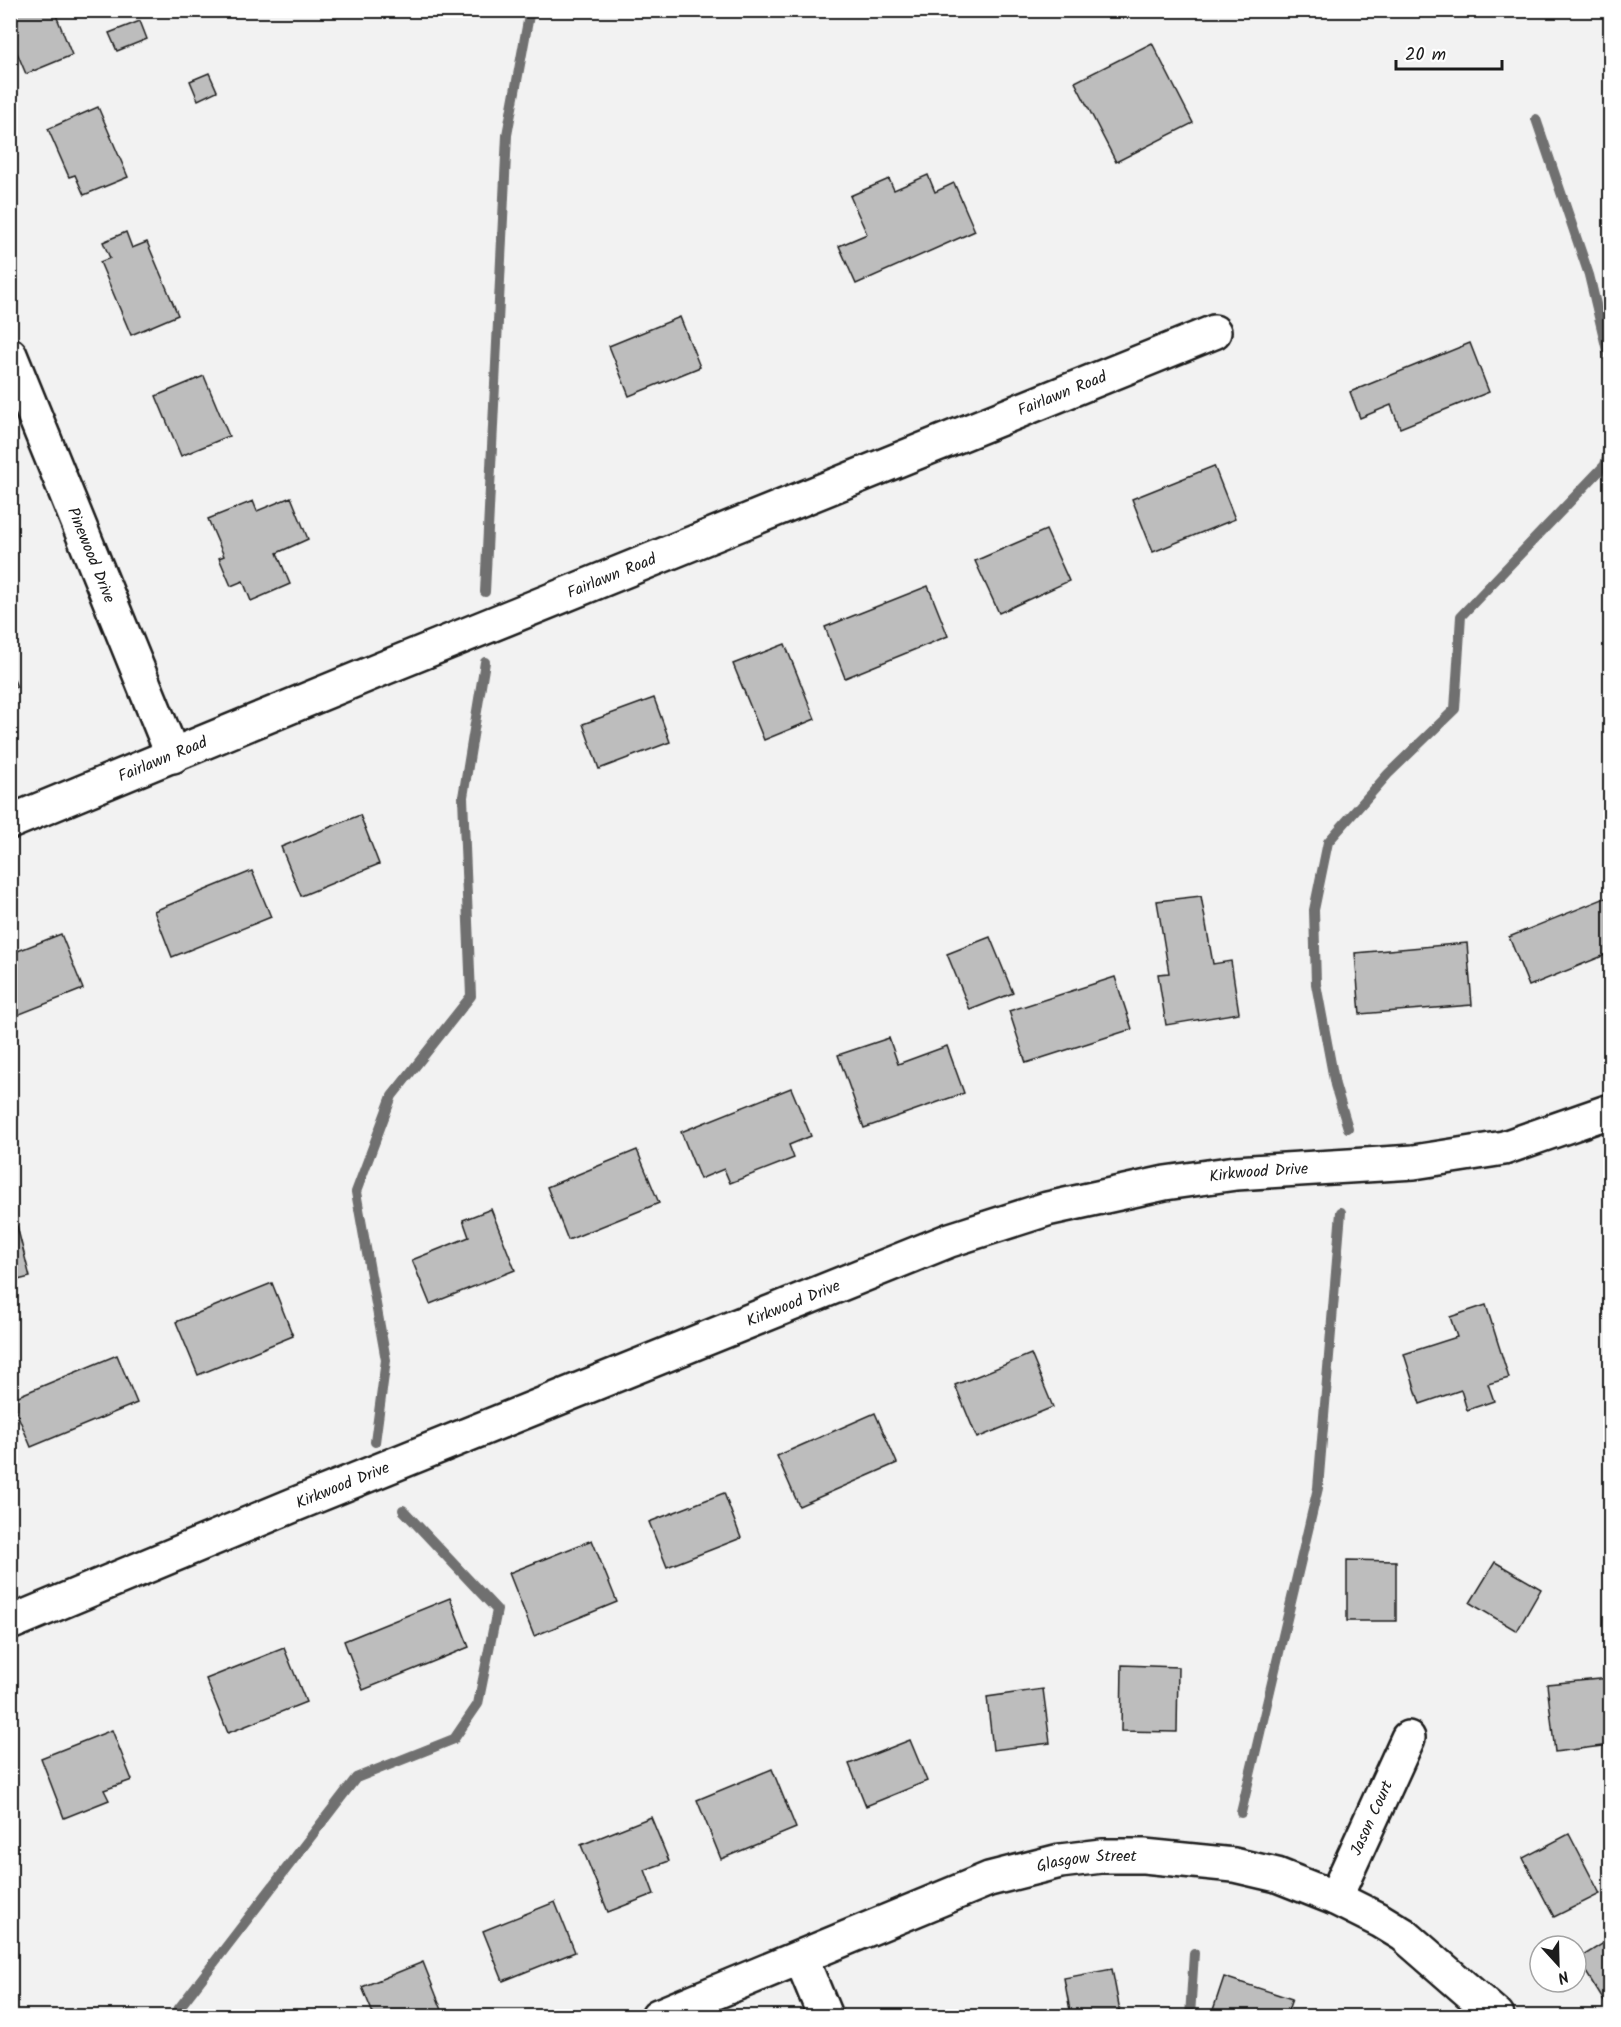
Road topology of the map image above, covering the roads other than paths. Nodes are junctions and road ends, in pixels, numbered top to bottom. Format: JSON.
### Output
{"nodes":[{"id":1,"x":1214,"y":332,"type":"dead end"},
{"id":2,"x":10,"y":355,"type":"edge"},
{"id":3,"x":173,"y":756,"type":"junction"},
{"id":4,"x":10,"y":822,"type":"edge"},
{"id":5,"x":1611,"y":1111,"type":"edge"},
{"id":6,"x":10,"y":1623,"type":"edge"},
{"id":7,"x":1408,"y":1738,"type":"dead end"},
{"id":8,"x":1335,"y":1898,"type":"junction"},
{"id":9,"x":801,"y":1958,"type":"junction"},
{"id":10,"x":658,"y":2016,"type":"edge"},
{"id":11,"x":825,"y":2016,"type":"edge"},
{"id":12,"x":1497,"y":2016,"type":"edge"}],
"edges":[{"from":1,"to":3,"type":"street","name":"Fairlawn Road"},
{"from":2,"to":3,"type":"street","name":"Pinewood Drive"},
{"from":3,"to":4,"type":"street","name":"Fairlawn Road"},
{"from":5,"to":6,"type":"street","name":"Kirkwood Drive"},
{"from":7,"to":8,"type":"street","name":"Jason Court"},
{"from":8,"to":9,"type":"street","name":"Glasgow Street"},
{"from":8,"to":12,"type":"street","name":"Glasgow Street"},
{"from":9,"to":10,"type":"street","name":"Glasgow Street"},
{"from":9,"to":11,"type":"street"}]}
